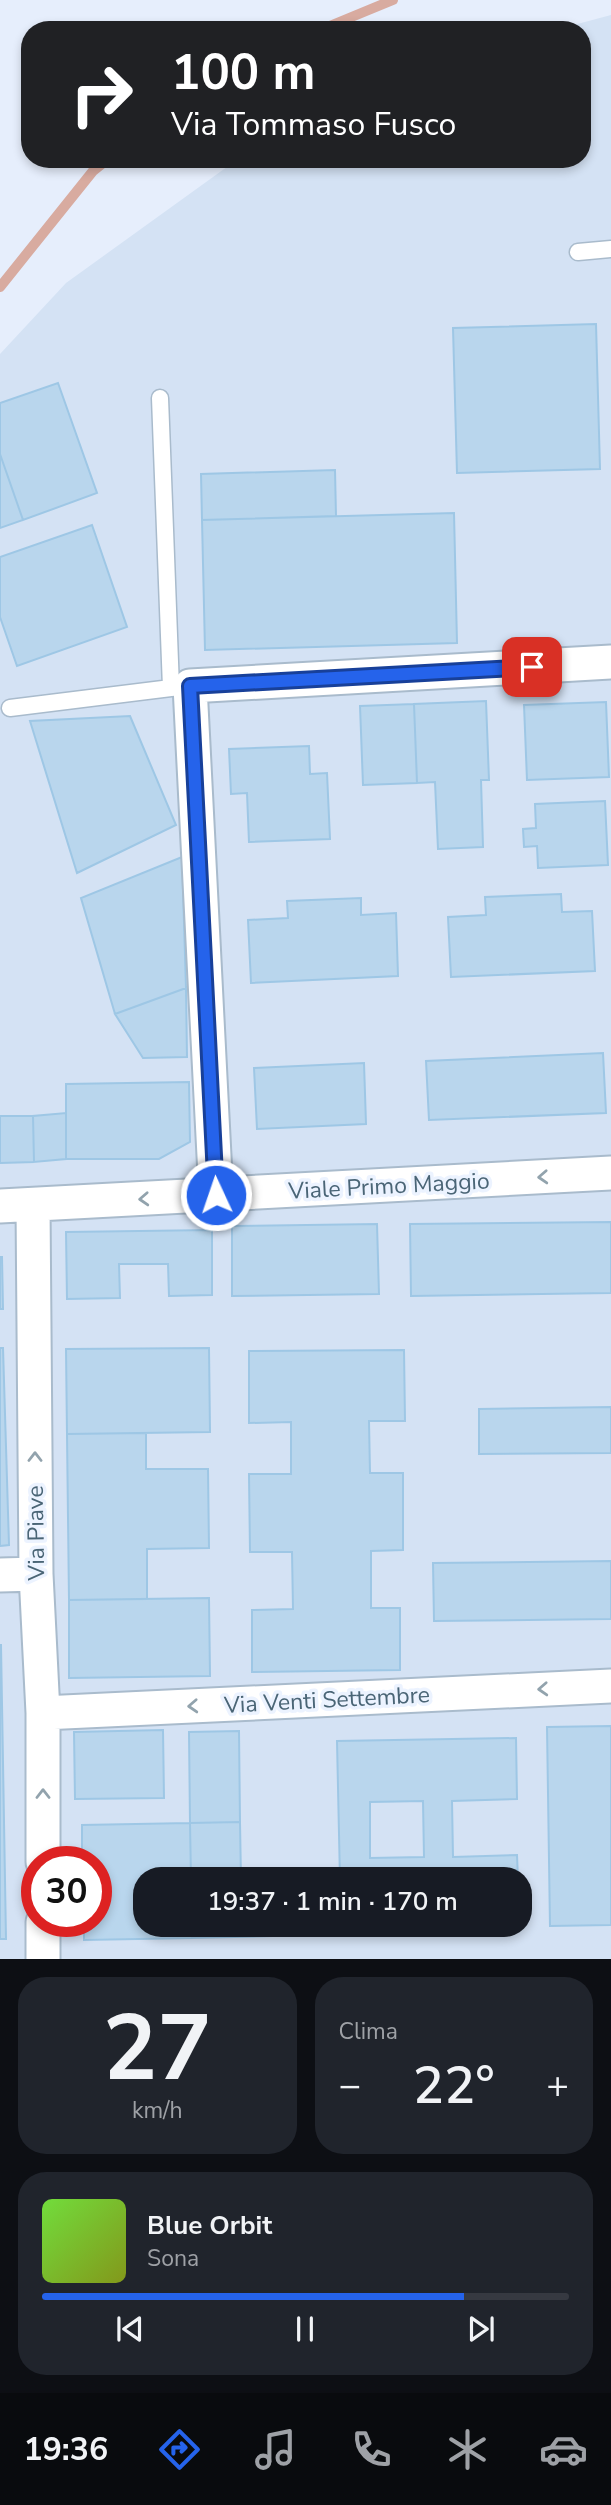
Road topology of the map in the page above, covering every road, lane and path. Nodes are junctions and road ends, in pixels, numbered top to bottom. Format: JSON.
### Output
{"nodes":[{"id":1,"x":611,"y":249,"type":"edge"},
{"id":2,"x":578,"y":252,"type":"dead end"},
{"id":3,"x":160,"y":398,"type":"dead end"},
{"id":4,"x":611,"y":663,"type":"edge"},
{"id":5,"x":180,"y":687,"type":"junction"},
{"id":6,"x":10,"y":708,"type":"dead end"},
{"id":7,"x":611,"y":1173,"type":"edge"},
{"id":8,"x":216,"y":1195,"type":"junction"},
{"id":9,"x":33,"y":1205,"type":"junction"},
{"id":10,"x":0,"y":1206,"type":"edge"},
{"id":11,"x":36,"y":1574,"type":"junction"},
{"id":12,"x":0,"y":1575,"type":"edge"},
{"id":13,"x":611,"y":1686,"type":"edge"},
{"id":14,"x":43,"y":1713,"type":"junction"},
{"id":15,"x":43,"y":1846,"type":"edge"},
{"id":16,"x":43,"y":1937,"type":"edge"},
{"id":17,"x":43,"y":1959,"type":"edge"}],
"edges":[{"from":1,"to":2,"type":"lane"},
{"from":3,"to":5,"type":"lane"},
{"from":4,"to":5,"type":"street"},
{"from":5,"to":6,"type":"lane"},
{"from":5,"to":8,"type":"street"},
{"from":7,"to":8,"type":"street","name":"Viale Primo Maggio","one_way":true},
{"from":8,"to":9,"type":"street","name":"Viale Primo Maggio","one_way":true},
{"from":9,"to":10,"type":"street","name":"Viale Primo Maggio"},
{"from":11,"to":9,"type":"street","name":"Via Piave","one_way":true},
{"from":11,"to":12,"type":"street"},
{"from":11,"to":14,"type":"street","name":"Via Piave"},
{"from":13,"to":14,"type":"street","name":"Via Venti Settembre","one_way":true},
{"from":15,"to":14,"type":"street","name":"Via Piave","one_way":true},
{"from":16,"to":17,"type":"street"}]}
